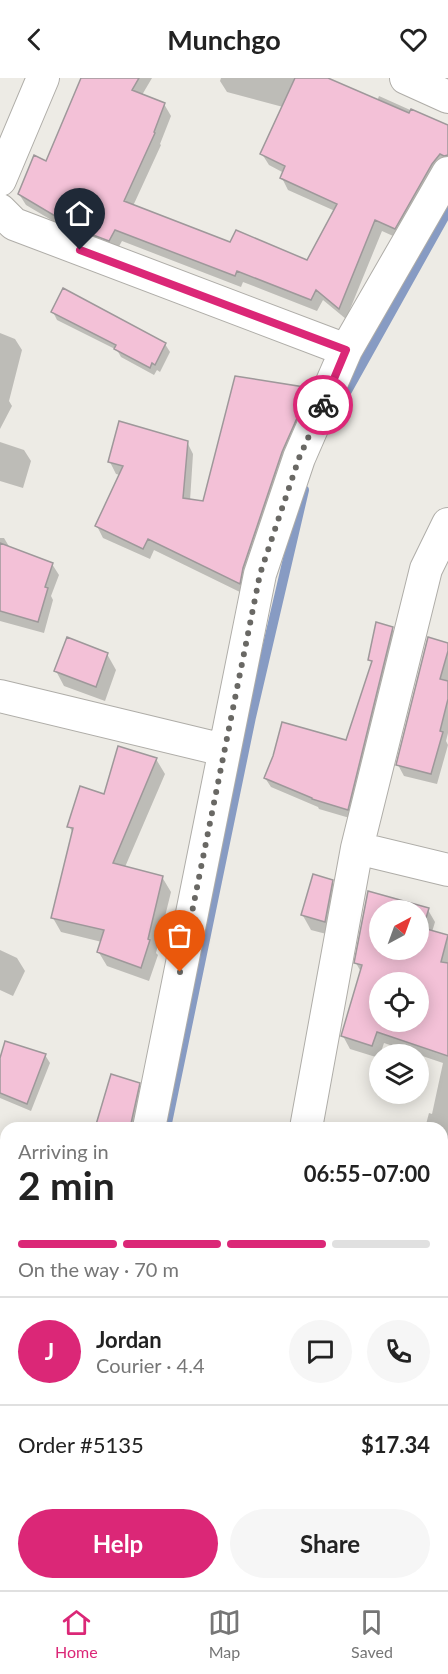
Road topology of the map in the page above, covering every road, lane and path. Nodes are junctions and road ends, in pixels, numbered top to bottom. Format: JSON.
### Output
{"nodes":[{"id":1,"x":43,"y":78,"type":"edge"},
{"id":2,"x":406,"y":78,"type":"edge"},
{"id":3,"x":448,"y":97,"type":"edge"},
{"id":4,"x":448,"y":173,"type":"edge"},
{"id":5,"x":0,"y":180,"type":"edge"},
{"id":6,"x":0,"y":210,"type":"edge"},
{"id":7,"x":346,"y":350,"type":"junction"},
{"id":8,"x":448,"y":524,"type":"edge"},
{"id":9,"x":0,"y":696,"type":"edge"},
{"id":10,"x":224,"y":750,"type":"junction"},
{"id":11,"x":357,"y":848,"type":"junction"},
{"id":12,"x":448,"y":870,"type":"edge"},
{"id":13,"x":150,"y":1122,"type":"edge"},
{"id":14,"x":307,"y":1122,"type":"edge"}],
"edges":[{"from":1,"to":5,"type":"street"},
{"from":2,"to":3,"type":"street"},
{"from":4,"to":7,"type":"street"},
{"from":6,"to":7,"type":"street"},
{"from":7,"to":10,"type":"street"},
{"from":8,"to":11,"type":"street"},
{"from":9,"to":10,"type":"street"},
{"from":10,"to":13,"type":"street"},
{"from":11,"to":12,"type":"street"},
{"from":11,"to":14,"type":"street"}]}
